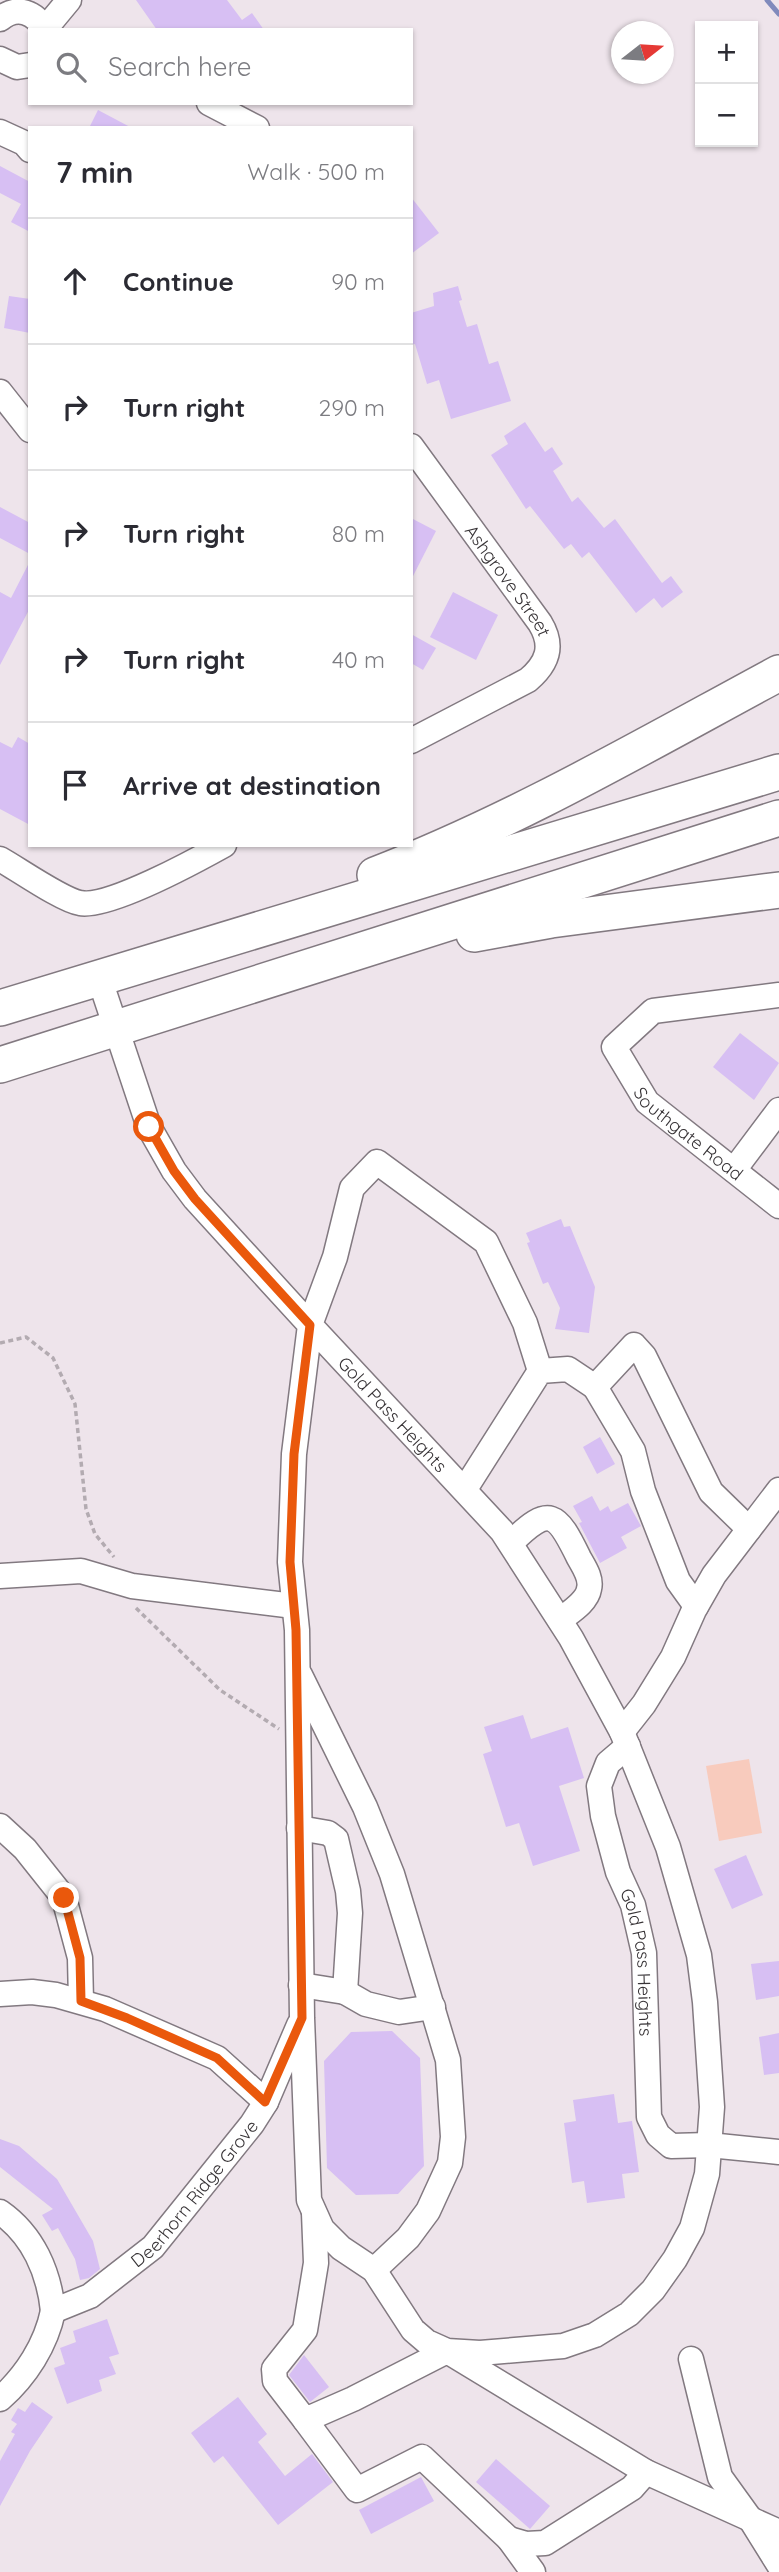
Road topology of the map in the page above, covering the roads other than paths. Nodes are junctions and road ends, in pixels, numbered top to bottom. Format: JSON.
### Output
{"nodes":[{"id":1,"x":69,"y":0,"type":"edge"},
{"id":2,"x":5,"y":10,"type":"edge"},
{"id":3,"x":44,"y":28,"type":"edge"},
{"id":4,"x":46,"y":28,"type":"edge"},
{"id":5,"x":213,"y":105,"type":"edge"},
{"id":6,"x":253,"y":126,"type":"edge"},
{"id":7,"x":0,"y":132,"type":"edge"},
{"id":8,"x":28,"y":148,"type":"edge"},
{"id":9,"x":2,"y":399,"type":"edge"},
{"id":10,"x":28,"y":428,"type":"edge"},
{"id":11,"x":413,"y":449,"type":"edge"},
{"id":12,"x":779,"y":673,"type":"edge"},
{"id":13,"x":413,"y":740,"type":"edge"},
{"id":14,"x":779,"y":772,"type":"edge"},
{"id":15,"x":779,"y":818,"type":"edge"},
{"id":16,"x":220,"y":847,"type":"edge"},
{"id":17,"x":0,"y":859,"type":"edge"},
{"id":18,"x":779,"y":890,"type":"edge"},
{"id":19,"x":138,"y":966,"type":"junction"},
{"id":20,"x":286,"y":974,"type":"junction"},
{"id":21,"x":99,"y":977,"type":"junction"},
{"id":22,"x":779,"y":995,"type":"edge"},
{"id":23,"x":0,"y":1008,"type":"edge"},
{"id":24,"x":116,"y":1029,"type":"junction"},
{"id":25,"x":0,"y":1065,"type":"edge"},
{"id":26,"x":779,"y":1110,"type":"edge"},
{"id":27,"x":734,"y":1170,"type":"junction"},
{"id":28,"x":779,"y":1206,"type":"edge"},
{"id":29,"x":310,"y":1325,"type":"junction"},
{"id":30,"x":540,"y":1371,"type":"junction"},
{"id":31,"x":595,"y":1387,"type":"junction"},
{"id":32,"x":465,"y":1489,"type":"junction"},
{"id":33,"x":779,"y":1490,"type":"edge"},
{"id":34,"x":749,"y":1529,"type":"junction"},
{"id":35,"x":511,"y":1543,"type":"junction"},
{"id":36,"x":0,"y":1576,"type":"edge"},
{"id":37,"x":294,"y":1606,"type":"junction"},
{"id":38,"x":696,"y":1606,"type":"junction"},
{"id":39,"x":560,"y":1620,"type":"junction"},
{"id":40,"x":297,"y":1668,"type":"junction"},
{"id":41,"x":625,"y":1739,"type":"junction"},
{"id":42,"x":0,"y":1825,"type":"edge"},
{"id":43,"x":299,"y":1828,"type":"junction"},
{"id":44,"x":301,"y":1985,"type":"junction"},
{"id":45,"x":345,"y":1992,"type":"junction"},
{"id":46,"x":0,"y":1993,"type":"edge"},
{"id":47,"x":81,"y":2001,"type":"junction"},
{"id":48,"x":433,"y":2007,"type":"junction"},
{"id":49,"x":302,"y":2018,"type":"junction"},
{"id":50,"x":265,"y":2102,"type":"junction"},
{"id":51,"x":709,"y":2145,"type":"junction"},
{"id":52,"x":779,"y":2152,"type":"edge"},
{"id":53,"x":314,"y":2210,"type":"junction"},
{"id":54,"x":0,"y":2212,"type":"edge"},
{"id":55,"x":374,"y":2270,"type":"junction"},
{"id":56,"x":53,"y":2311,"type":"junction"},
{"id":57,"x":447,"y":2351,"type":"junction"},
{"id":58,"x":691,"y":2359,"type":"dead end"},
{"id":59,"x":0,"y":2399,"type":"edge"},
{"id":60,"x":304,"y":2420,"type":"junction"},
{"id":61,"x":646,"y":2472,"type":"junction"},
{"id":62,"x":751,"y":2520,"type":"junction"},
{"id":63,"x":779,"y":2532,"type":"edge"},
{"id":64,"x":509,"y":2539,"type":"junction"},
{"id":65,"x":779,"y":2565,"type":"edge"},
{"id":66,"x":533,"y":2572,"type":"edge"}],
"edges":[{"from":1,"to":4,"type":"street"},
{"from":2,"to":3,"type":"street"},
{"from":5,"to":6,"type":"street"},
{"from":7,"to":8,"type":"street"},
{"from":9,"to":10,"type":"street"},
{"from":11,"to":13,"type":"street","name":"Ashgrove Street"},
{"from":12,"to":19,"type":"highway"},
{"from":14,"to":19,"type":"highway"},
{"from":15,"to":20,"type":"highway"},
{"from":16,"to":17,"type":"street"},
{"from":18,"to":20,"type":"highway"},
{"from":19,"to":21,"type":"highway"},
{"from":20,"to":24,"type":"highway"},
{"from":21,"to":23,"type":"highway"},
{"from":21,"to":24,"type":"street","name":"Gold Pass Heights"},
{"from":22,"to":27,"type":"street","name":"Southgate Road"},
{"from":24,"to":25,"type":"highway"},
{"from":24,"to":29,"type":"street","name":"Gold Pass Heights"},
{"from":26,"to":27,"type":"street"},
{"from":27,"to":28,"type":"street","name":"Southgate Road"},
{"from":29,"to":30,"type":"street","name":"Deerhorn Ridge Grove"},
{"from":29,"to":32,"type":"street","name":"Gold Pass Heights"},
{"from":29,"to":37,"type":"street","name":"Deerhorn Ridge Grove"},
{"from":30,"to":31,"type":"street"},
{"from":30,"to":32,"type":"street"},
{"from":31,"to":34,"type":"street"},
{"from":31,"to":38,"type":"street"},
{"from":32,"to":35,"type":"street","name":"Gold Pass Heights"},
{"from":33,"to":34,"type":"street"},
{"from":34,"to":38,"type":"street"},
{"from":35,"to":39,"type":"street","name":"Gold Pass Heights"},
{"from":35,"to":39,"type":"street"},
{"from":36,"to":37,"type":"street"},
{"from":37,"to":40,"type":"street","name":"Deerhorn Ridge Grove"},
{"from":38,"to":41,"type":"street"},
{"from":39,"to":41,"type":"street","name":"Gold Pass Heights"},
{"from":40,"to":43,"type":"street","name":"Deerhorn Ridge Grove"},
{"from":40,"to":48,"type":"street"},
{"from":41,"to":51,"type":"street","name":"Gold Pass Heights"},
{"from":41,"to":51,"type":"street","name":"Gold Pass Heights"},
{"from":42,"to":47,"type":"street"},
{"from":43,"to":44,"type":"street","name":"Deerhorn Ridge Grove"},
{"from":43,"to":45,"type":"street"},
{"from":44,"to":45,"type":"street"},
{"from":44,"to":49,"type":"street","name":"Deerhorn Ridge Grove"},
{"from":45,"to":48,"type":"street"},
{"from":46,"to":47,"type":"street"},
{"from":47,"to":50,"type":"street"},
{"from":48,"to":55,"type":"street"},
{"from":49,"to":50,"type":"street","name":"Deerhorn Ridge Grove"},
{"from":49,"to":53,"type":"street","name":"Gold Pass Heights"},
{"from":50,"to":56,"type":"street","name":"Deerhorn Ridge Grove"},
{"from":51,"to":52,"type":"street"},
{"from":51,"to":57,"type":"street","name":"Gold Pass Heights"},
{"from":53,"to":55,"type":"street","name":"Gold Pass Heights"},
{"from":53,"to":60,"type":"street"},
{"from":54,"to":56,"type":"street"},
{"from":55,"to":57,"type":"street","name":"Gold Pass Heights"},
{"from":56,"to":59,"type":"street"},
{"from":57,"to":60,"type":"street"},
{"from":57,"to":61,"type":"street"},
{"from":58,"to":62,"type":"street"},
{"from":60,"to":64,"type":"street"},
{"from":61,"to":62,"type":"street"},
{"from":61,"to":64,"type":"street"},
{"from":62,"to":63,"type":"street"},
{"from":62,"to":65,"type":"street"},
{"from":64,"to":66,"type":"street"}]}
